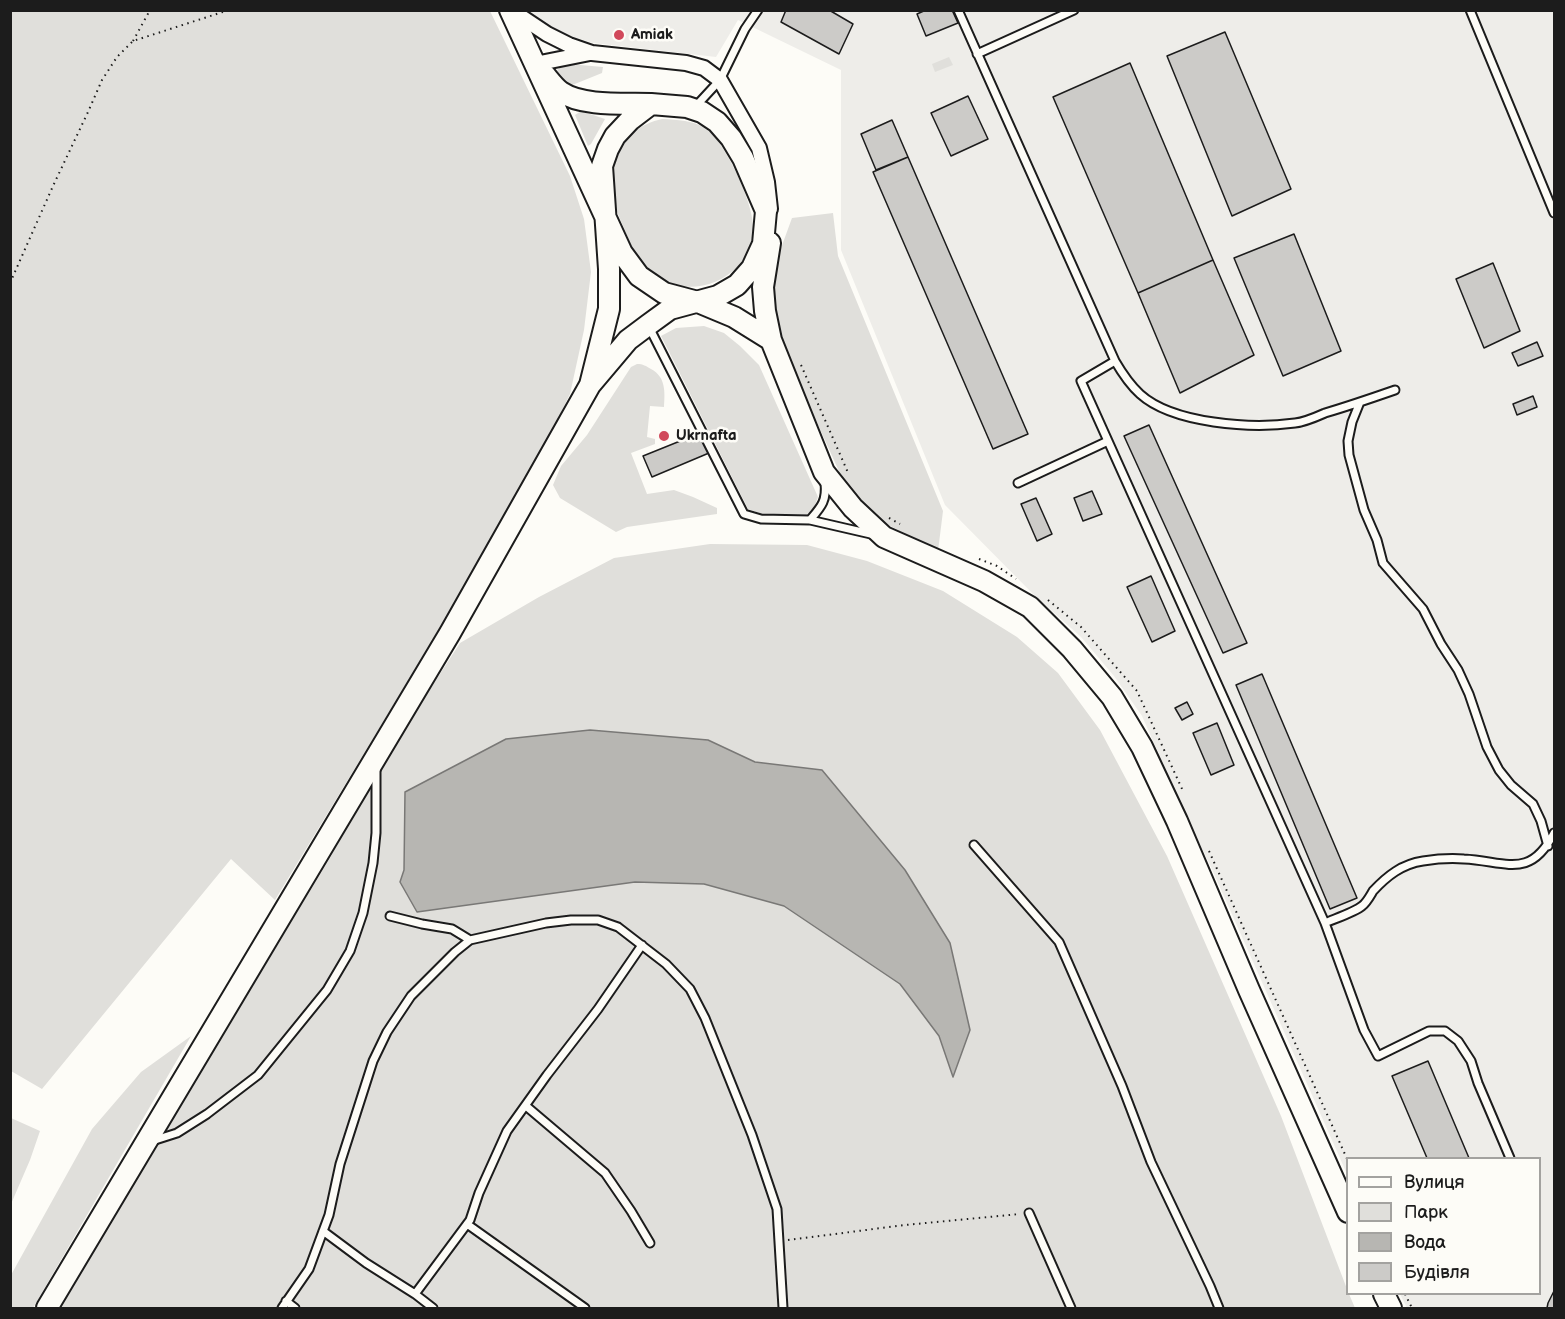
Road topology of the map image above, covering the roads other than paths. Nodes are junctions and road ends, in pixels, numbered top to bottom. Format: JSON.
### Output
{"nodes":[{"id":1,"x":510,"y":10,"type":"edge"},
{"id":2,"x":758,"y":10,"type":"edge"},
{"id":3,"x":958,"y":10,"type":"edge"},
{"id":4,"x":1074,"y":10,"type":"edge"},
{"id":5,"x":1470,"y":10,"type":"edge"},
{"id":6,"x":592,"y":53,"type":"junction"},
{"id":7,"x":977,"y":54,"type":"junction"},
{"id":8,"x":535,"y":64,"type":"junction"},
{"id":9,"x":720,"y":80,"type":"junction"},
{"id":10,"x":651,"y":104,"type":"junction"},
{"id":11,"x":694,"y":109,"type":"junction"},
{"id":12,"x":1554,"y":213,"type":"edge"},
{"id":13,"x":768,"y":216,"type":"junction"},
{"id":14,"x":606,"y":218,"type":"junction"},
{"id":15,"x":698,"y":302,"type":"junction"},
{"id":16,"x":648,"y":324,"type":"junction"},
{"id":17,"x":771,"y":339,"type":"junction"},
{"id":18,"x":1115,"y":361,"type":"junction"},
{"id":19,"x":590,"y":385,"type":"junction"},
{"id":20,"x":1395,"y":390,"type":"dead end"},
{"id":21,"x":1360,"y":402,"type":"junction"},
{"id":22,"x":1108,"y":441,"type":"junction"},
{"id":23,"x":824,"y":472,"type":"junction"},
{"id":24,"x":1018,"y":483,"type":"dead end"},
{"id":25,"x":810,"y":520,"type":"junction"},
{"id":26,"x":884,"y":537,"type":"junction"},
{"id":27,"x":376,"y":758,"type":"junction"},
{"id":28,"x":1554,"y":833,"type":"edge"},
{"id":29,"x":974,"y":845,"type":"dead end"},
{"id":30,"x":1548,"y":846,"type":"junction"},
{"id":31,"x":390,"y":916,"type":"dead end"},
{"id":32,"x":1325,"y":922,"type":"junction"},
{"id":33,"x":470,"y":940,"type":"junction"},
{"id":34,"x":642,"y":945,"type":"junction"},
{"id":35,"x":526,"y":1106,"type":"junction"},
{"id":36,"x":147,"y":1142,"type":"junction"},
{"id":37,"x":1510,"y":1157,"type":"edge"},
{"id":38,"x":1346,"y":1210,"type":"edge"},
{"id":39,"x":1029,"y":1213,"type":"road end"},
{"id":40,"x":467,"y":1224,"type":"junction"},
{"id":41,"x":323,"y":1231,"type":"junction"},
{"id":42,"x":650,"y":1243,"type":"dead end"},
{"id":43,"x":415,"y":1294,"type":"junction"},
{"id":44,"x":284,"y":1305,"type":"edge"},
{"id":45,"x":47,"y":1308,"type":"edge"},
{"id":46,"x":295,"y":1308,"type":"edge"},
{"id":47,"x":434,"y":1308,"type":"edge"},
{"id":48,"x":585,"y":1308,"type":"edge"},
{"id":49,"x":783,"y":1308,"type":"edge"},
{"id":50,"x":1071,"y":1308,"type":"edge"},
{"id":51,"x":1219,"y":1308,"type":"edge"}],
"edges":[{"from":1,"to":6,"type":"street"},
{"from":1,"to":8,"type":"main road"},
{"from":2,"to":9,"type":"lane"},
{"from":3,"to":7,"type":"lane"},
{"from":4,"to":7,"type":"lane"},
{"from":5,"to":12,"type":"lane"},
{"from":6,"to":8,"type":"street"},
{"from":6,"to":9,"type":"street"},
{"from":7,"to":18,"type":"lane"},
{"from":8,"to":10,"type":"main road"},
{"from":8,"to":14,"type":"main road"},
{"from":9,"to":11,"type":"lane"},
{"from":9,"to":13,"type":"street"},
{"from":10,"to":11,"type":"main road"},
{"from":10,"to":14,"type":"main road"},
{"from":11,"to":13,"type":"main road"},
{"from":13,"to":15,"type":"main road"},
{"from":13,"to":17,"type":"main road"},
{"from":14,"to":15,"type":"main road"},
{"from":14,"to":19,"type":"main road"},
{"from":15,"to":16,"type":"main road"},
{"from":15,"to":17,"type":"main road"},
{"from":16,"to":19,"type":"main road"},
{"from":16,"to":25,"type":"lane"},
{"from":17,"to":23,"type":"main road"},
{"from":18,"to":21,"type":"lane"},
{"from":18,"to":22,"type":"lane"},
{"from":19,"to":27,"type":"main road"},
{"from":20,"to":21,"type":"lane"},
{"from":21,"to":30,"type":"lane"},
{"from":22,"to":24,"type":"lane"},
{"from":22,"to":32,"type":"lane"},
{"from":23,"to":25,"type":"lane"},
{"from":23,"to":26,"type":"main road"},
{"from":25,"to":26,"type":"lane"},
{"from":26,"to":38,"type":"main road"},
{"from":27,"to":36,"type":"main road"},
{"from":27,"to":36,"type":"lane"},
{"from":28,"to":30,"type":"lane"},
{"from":29,"to":51,"type":"lane"},
{"from":30,"to":32,"type":"lane"},
{"from":31,"to":33,"type":"lane"},
{"from":32,"to":37,"type":"lane"},
{"from":33,"to":34,"type":"lane"},
{"from":33,"to":41,"type":"lane"},
{"from":34,"to":35,"type":"lane"},
{"from":34,"to":49,"type":"lane"},
{"from":35,"to":40,"type":"lane"},
{"from":35,"to":42,"type":"lane"},
{"from":36,"to":45,"type":"main road"},
{"from":39,"to":50,"type":"lane"},
{"from":40,"to":43,"type":"lane"},
{"from":40,"to":48,"type":"lane"},
{"from":41,"to":43,"type":"lane"},
{"from":41,"to":44,"type":"lane"},
{"from":43,"to":47,"type":"lane"},
{"from":44,"to":46,"type":"lane"}]}
